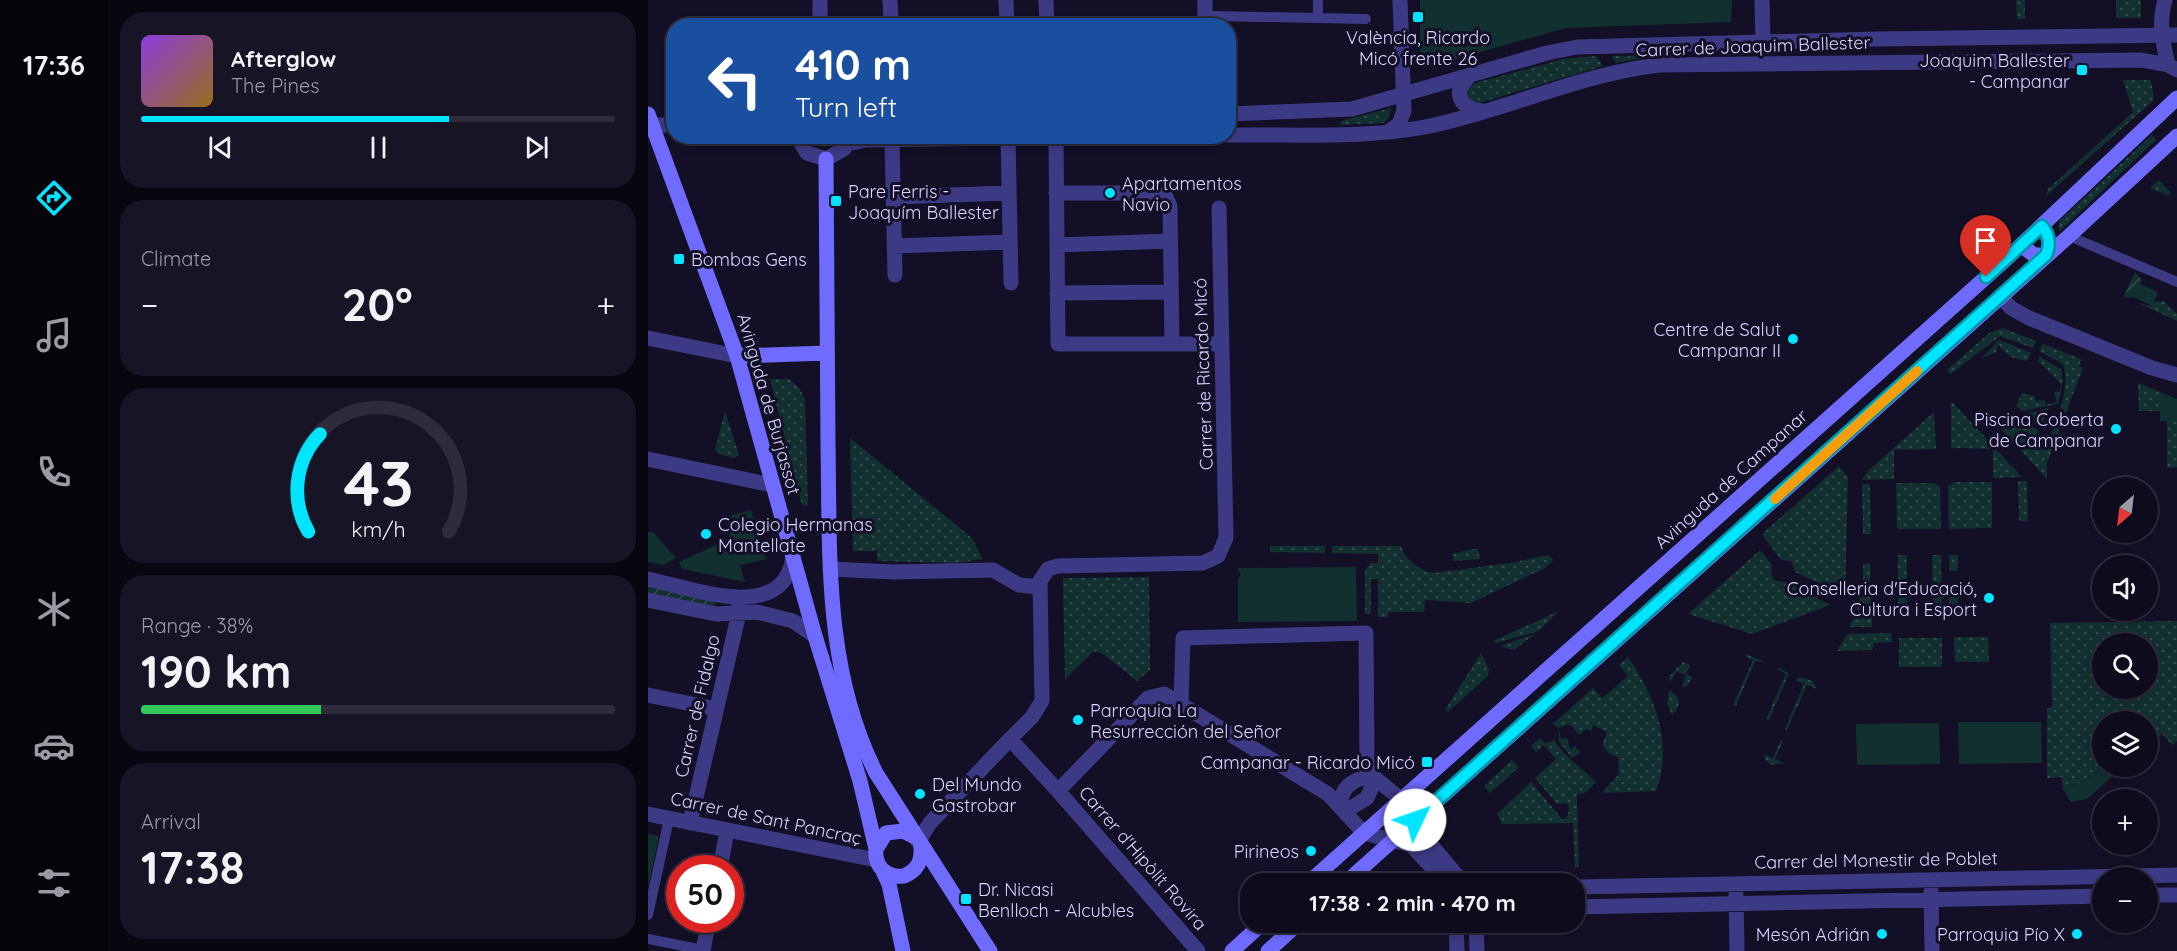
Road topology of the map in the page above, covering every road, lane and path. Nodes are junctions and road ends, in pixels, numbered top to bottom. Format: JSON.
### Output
{"nodes":[{"id":1,"x":820,"y":0,"type":"edge"},
{"id":2,"x":890,"y":0,"type":"edge"},
{"id":3,"x":1006,"y":0,"type":"edge"},
{"id":4,"x":1046,"y":0,"type":"edge"},
{"id":5,"x":1205,"y":0,"type":"edge"},
{"id":6,"x":1318,"y":0,"type":"edge"},
{"id":7,"x":1400,"y":0,"type":"edge"},
{"id":8,"x":1762,"y":0,"type":"edge"},
{"id":9,"x":2165,"y":0,"type":"edge"},
{"id":10,"x":820,"y":18,"type":"edge"},
{"id":11,"x":891,"y":18,"type":"edge"},
{"id":12,"x":1006,"y":18,"type":"edge"},
{"id":13,"x":1047,"y":18,"type":"edge"},
{"id":14,"x":1209,"y":18,"type":"edge"},
{"id":15,"x":1318,"y":18,"type":"junction"},
{"id":16,"x":1366,"y":19,"type":"dead end"},
{"id":17,"x":1236,"y":20,"type":"edge"},
{"id":18,"x":2161,"y":35,"type":"junction"},
{"id":19,"x":2177,"y":35,"type":"edge"},
{"id":20,"x":1763,"y":43,"type":"junction"},
{"id":21,"x":1764,"y":64,"type":"junction"},
{"id":22,"x":2172,"y":68,"type":"edge"},
{"id":23,"x":1470,"y":75,"type":"junction"},
{"id":24,"x":1405,"y":94,"type":"junction"},
{"id":25,"x":2177,"y":98,"type":"edge"},
{"id":26,"x":1482,"y":111,"type":"junction"},
{"id":27,"x":1236,"y":114,"type":"edge"},
{"id":28,"x":649,"y":121,"type":"edge"},
{"id":29,"x":666,"y":124,"type":"edge"},
{"id":30,"x":1388,"y":132,"type":"junction"},
{"id":31,"x":1236,"y":135,"type":"edge"},
{"id":32,"x":2177,"y":136,"type":"edge"},
{"id":33,"x":802,"y":144,"type":"edge"},
{"id":34,"x":846,"y":144,"type":"edge"},
{"id":35,"x":892,"y":144,"type":"edge"},
{"id":36,"x":1008,"y":144,"type":"edge"},
{"id":37,"x":1056,"y":144,"type":"edge"},
{"id":38,"x":826,"y":159,"type":"junction"},
{"id":39,"x":1009,"y":193,"type":"junction"},
{"id":40,"x":1056,"y":193,"type":"junction"},
{"id":41,"x":894,"y":197,"type":"junction"},
{"id":42,"x":1219,"y":208,"type":"dead end"},
{"id":43,"x":2042,"y":226,"type":"junction"},
{"id":44,"x":2069,"y":236,"type":"junction"},
{"id":45,"x":1170,"y":241,"type":"junction"},
{"id":46,"x":1010,"y":242,"type":"junction"},
{"id":47,"x":1057,"y":245,"type":"junction"},
{"id":48,"x":2021,"y":245,"type":"junction"},
{"id":49,"x":894,"y":246,"type":"junction"},
{"id":50,"x":2046,"y":255,"type":"junction"},
{"id":51,"x":895,"y":275,"type":"dead end"},
{"id":52,"x":2177,"y":282,"type":"edge"},
{"id":53,"x":1011,"y":283,"type":"dead end"},
{"id":54,"x":1170,"y":292,"type":"junction"},
{"id":55,"x":1057,"y":293,"type":"junction"},
{"id":56,"x":2000,"y":296,"type":"junction"},
{"id":57,"x":648,"y":338,"type":"edge"},
{"id":58,"x":1917,"y":339,"type":"junction"},
{"id":59,"x":1172,"y":344,"type":"junction"},
{"id":60,"x":1221,"y":344,"type":"junction"},
{"id":61,"x":1902,"y":352,"type":"junction"},
{"id":62,"x":827,"y":353,"type":"junction"},
{"id":63,"x":737,"y":356,"type":"junction"},
{"id":64,"x":1933,"y":357,"type":"junction"},
{"id":65,"x":1918,"y":370,"type":"junction"},
{"id":66,"x":2177,"y":375,"type":"edge"},
{"id":67,"x":1858,"y":391,"type":"junction"},
{"id":68,"x":1833,"y":414,"type":"junction"},
{"id":69,"x":1861,"y":421,"type":"junction"},
{"id":70,"x":648,"y":459,"type":"edge"},
{"id":71,"x":772,"y":485,"type":"junction"},
{"id":72,"x":1697,"y":535,"type":"junction"},
{"id":73,"x":1678,"y":553,"type":"junction"},
{"id":74,"x":793,"y":557,"type":"junction"},
{"id":75,"x":1702,"y":563,"type":"junction"},
{"id":76,"x":830,"y":569,"type":"junction"},
{"id":77,"x":648,"y":579,"type":"edge"},
{"id":78,"x":1040,"y":587,"type":"junction"},
{"id":79,"x":1639,"y":588,"type":"junction"},
{"id":80,"x":738,"y":597,"type":"junction"},
{"id":81,"x":648,"y":600,"type":"edge"},
{"id":82,"x":1655,"y":606,"type":"junction"},
{"id":83,"x":739,"y":613,"type":"junction"},
{"id":84,"x":815,"y":636,"type":"junction"},
{"id":85,"x":648,"y":695,"type":"edge"},
{"id":86,"x":1181,"y":703,"type":"junction"},
{"id":87,"x":716,"y":710,"type":"junction"},
{"id":88,"x":1010,"y":739,"type":"junction"},
{"id":89,"x":1375,"y":780,"type":"junction"},
{"id":90,"x":1058,"y":791,"type":"junction"},
{"id":91,"x":1401,"y":801,"type":"junction"},
{"id":92,"x":1342,"y":806,"type":"junction"},
{"id":93,"x":648,"y":814,"type":"edge"},
{"id":94,"x":669,"y":819,"type":"junction"},
{"id":95,"x":1415,"y":820,"type":"junction"},
{"id":96,"x":690,"y":823,"type":"junction"},
{"id":97,"x":727,"y":831,"type":"junction"},
{"id":98,"x":1364,"y":833,"type":"junction"},
{"id":99,"x":918,"y":842,"type":"junction"},
{"id":100,"x":1390,"y":842,"type":"junction"},
{"id":101,"x":722,"y":855,"type":"edge"},
{"id":102,"x":878,"y":860,"type":"junction"},
{"id":103,"x":1319,"y":873,"type":"edge"},
{"id":104,"x":1356,"y":873,"type":"edge"},
{"id":105,"x":1437,"y":873,"type":"edge"},
{"id":106,"x":1455,"y":873,"type":"edge"},
{"id":107,"x":2177,"y":875,"type":"edge"},
{"id":108,"x":1931,"y":878,"type":"junction"},
{"id":109,"x":1736,"y":883,"type":"junction"},
{"id":110,"x":1585,"y":887,"type":"edge"},
{"id":111,"x":2177,"y":895,"type":"edge"},
{"id":112,"x":2092,"y":896,"type":"edge"},
{"id":113,"x":2158,"y":896,"type":"edge"},
{"id":114,"x":1931,"y":900,"type":"junction"},
{"id":115,"x":1736,"y":904,"type":"junction"},
{"id":116,"x":1585,"y":907,"type":"edge"},
{"id":117,"x":648,"y":915,"type":"edge"},
{"id":118,"x":706,"y":933,"type":"edge"},
{"id":119,"x":1252,"y":933,"type":"edge"},
{"id":120,"x":1288,"y":933,"type":"edge"},
{"id":121,"x":1456,"y":933,"type":"edge"},
{"id":122,"x":1476,"y":933,"type":"edge"},
{"id":123,"x":648,"y":939,"type":"edge"},
{"id":124,"x":703,"y":950,"type":"edge"},
{"id":125,"x":903,"y":951,"type":"edge"},
{"id":126,"x":990,"y":951,"type":"edge"},
{"id":127,"x":1198,"y":951,"type":"edge"},
{"id":128,"x":1232,"y":951,"type":"edge"},
{"id":129,"x":1268,"y":951,"type":"edge"},
{"id":130,"x":1456,"y":951,"type":"edge"},
{"id":131,"x":1477,"y":951,"type":"edge"},
{"id":132,"x":1737,"y":951,"type":"edge"},
{"id":133,"x":1932,"y":951,"type":"edge"}],
"edges":[{"from":1,"to":10,"type":"street"},
{"from":2,"to":11,"type":"street"},
{"from":3,"to":12,"type":"street"},
{"from":4,"to":13,"type":"street"},
{"from":5,"to":14,"type":"street"},
{"from":6,"to":15,"type":"street"},
{"from":7,"to":24,"type":"street"},
{"from":8,"to":20,"type":"street"},
{"from":9,"to":18,"type":"street"},
{"from":15,"to":16,"type":"street"},
{"from":15,"to":17,"type":"street"},
{"from":18,"to":19,"type":"street","name":"Carrer de Joaquim Ballester"},
{"from":18,"to":20,"type":"street","name":"Carrer de Joaquim Ballester"},
{"from":18,"to":22,"type":"street"},
{"from":20,"to":21,"type":"street"},
{"from":20,"to":23,"type":"street","name":"Carrer de Joaquim Ballester"},
{"from":21,"to":22,"type":"street","name":"Carrer de Joaquim Ballester"},
{"from":21,"to":26,"type":"street","name":"Carrer de Joaquim Ballester"},
{"from":23,"to":24,"type":"street","name":"Carrer de Joaquim Ballester"},
{"from":23,"to":26,"type":"street"},
{"from":24,"to":27,"type":"street","name":"Carrer de Joaquim Ballester"},
{"from":24,"to":30,"type":"street"},
{"from":25,"to":43,"type":"main road","name":"Avinguda de Campanar"},
{"from":26,"to":30,"type":"street","name":"Carrer de Joaquim Ballester"},
{"from":28,"to":29,"type":"street"},
{"from":28,"to":63,"type":"main road","name":"Avinguda de Burjassot"},
{"from":30,"to":31,"type":"street","name":"Carrer de Joaquim Ballester"},
{"from":32,"to":44,"type":"main road"},
{"from":33,"to":38,"type":"street"},
{"from":34,"to":38,"type":"street"},
{"from":35,"to":41,"type":"street"},
{"from":36,"to":39,"type":"street"},
{"from":37,"to":40,"type":"street"},
{"from":38,"to":62,"type":"main road","name":"Avinguda de Burjassot"},
{"from":39,"to":41,"type":"street"},
{"from":39,"to":46,"type":"street"},
{"from":40,"to":45,"type":"street"},
{"from":40,"to":47,"type":"street"},
{"from":41,"to":49,"type":"street"},
{"from":42,"to":60,"type":"street","name":"Carrer de Ricardo Micó"},
{"from":43,"to":48,"type":"main road","name":"Avinguda de Campanar"},
{"from":43,"to":50,"type":"main road"},
{"from":44,"to":50,"type":"main road"},
{"from":44,"to":52,"type":"street"},
{"from":45,"to":47,"type":"street"},
{"from":45,"to":54,"type":"street"},
{"from":46,"to":49,"type":"street"},
{"from":46,"to":53,"type":"street"},
{"from":47,"to":55,"type":"street"},
{"from":48,"to":50,"type":"main road"},
{"from":48,"to":58,"type":"main road","name":"Avinguda de Campanar"},
{"from":49,"to":51,"type":"street"},
{"from":50,"to":56,"type":"main road"},
{"from":54,"to":55,"type":"street"},
{"from":54,"to":59,"type":"street"},
{"from":55,"to":59,"type":"street"},
{"from":56,"to":64,"type":"main road"},
{"from":56,"to":66,"type":"street"},
{"from":57,"to":63,"type":"street"},
{"from":58,"to":61,"type":"main road","name":"Avinguda de Campanar"},
{"from":58,"to":64,"type":"main road"},
{"from":59,"to":60,"type":"street"},
{"from":60,"to":78,"type":"street","name":"Carrer de Ricardo Micó"},
{"from":61,"to":65,"type":"main road"},
{"from":61,"to":67,"type":"main road","name":"Avinguda de Campanar"},
{"from":62,"to":63,"type":"main road"},
{"from":62,"to":76,"type":"main road","name":"Avinguda de Burjassot"},
{"from":63,"to":71,"type":"main road","name":"Avinguda de Burjassot"},
{"from":64,"to":65,"type":"main road"},
{"from":65,"to":69,"type":"main road"},
{"from":67,"to":68,"type":"main road","name":"Avinguda de Campanar"},
{"from":67,"to":69,"type":"main road"},
{"from":68,"to":69,"type":"main road"},
{"from":68,"to":72,"type":"main road","name":"Avinguda de Campanar"},
{"from":69,"to":75,"type":"main road"},
{"from":70,"to":71,"type":"street"},
{"from":71,"to":74,"type":"main road","name":"Avinguda de Burjassot"},
{"from":72,"to":73,"type":"main road","name":"Avinguda de Campanar"},
{"from":72,"to":75,"type":"main road"},
{"from":73,"to":75,"type":"main road"},
{"from":73,"to":79,"type":"main road","name":"Avinguda de Campanar"},
{"from":74,"to":80,"type":"street"},
{"from":74,"to":84,"type":"main road","name":"Avinguda de Burjassot"},
{"from":75,"to":82,"type":"main road"},
{"from":76,"to":78,"type":"street"},
{"from":76,"to":99,"type":"main road","name":"Avinguda de Burjassot"},
{"from":77,"to":80,"type":"street"},
{"from":78,"to":88,"type":"street"},
{"from":79,"to":82,"type":"main road"},
{"from":79,"to":91,"type":"main road","name":"Avinguda de Campanar"},
{"from":80,"to":83,"type":"street","name":"Carrer de Fidalgo"},
{"from":81,"to":83,"type":"street"},
{"from":82,"to":95,"type":"main road"},
{"from":83,"to":84,"type":"street"},
{"from":83,"to":87,"type":"street","name":"Carrer de Fidalgo"},
{"from":84,"to":102,"type":"main road","name":"Avinguda de Burjassot"},
{"from":85,"to":87,"type":"street"},
{"from":86,"to":89,"type":"street"},
{"from":86,"to":90,"type":"street"},
{"from":86,"to":92,"type":"street"},
{"from":87,"to":96,"type":"street","name":"Carrer de Fidalgo"},
{"from":88,"to":90,"type":"street","name":"Carrer d'Hipòlit Rovira"},
{"from":88,"to":99,"type":"street"},
{"from":89,"to":91,"type":"street"},
{"from":89,"to":92,"type":"street"},
{"from":90,"to":127,"type":"street","name":"Carrer d'Hipòlit Rovira"},
{"from":91,"to":95,"type":"street"},
{"from":91,"to":98,"type":"main road","name":"Avinguda de Campanar"},
{"from":92,"to":98,"type":"street"},
{"from":93,"to":94,"type":"street","name":"Carrer de Sant Pancraç"},
{"from":94,"to":96,"type":"street","name":"Carrer de Sant Pancraç"},
{"from":94,"to":117,"type":"street"},
{"from":95,"to":100,"type":"main road"},
{"from":95,"to":106,"type":"street"},
{"from":96,"to":97,"type":"street","name":"Carrer de Sant Pancraç"},
{"from":97,"to":101,"type":"street"},
{"from":97,"to":102,"type":"street","name":"Carrer de Sant Pancraç"},
{"from":98,"to":100,"type":"street"},
{"from":98,"to":103,"type":"main road","name":"Avinguda de Campanar"},
{"from":99,"to":102,"type":"main road"},
{"from":99,"to":102,"type":"main road"},
{"from":99,"to":126,"type":"main road","name":"Avinguda de Burjassot"},
{"from":100,"to":104,"type":"main road"},
{"from":100,"to":105,"type":"street"},
{"from":102,"to":125,"type":"main road","name":"Avinguda de Burjassot"},
{"from":107,"to":108,"type":"street","name":"Carrer del Monestir de Poblet"},
{"from":108,"to":109,"type":"street","name":"Carrer del Monestir de Poblet"},
{"from":108,"to":114,"type":"street"},
{"from":109,"to":110,"type":"street","name":"Carrer del Monestir de Poblet"},
{"from":109,"to":115,"type":"street"},
{"from":111,"to":113,"type":"street"},
{"from":112,"to":114,"type":"street"},
{"from":114,"to":115,"type":"street"},
{"from":114,"to":133,"type":"street"},
{"from":115,"to":116,"type":"street"},
{"from":115,"to":132,"type":"street"},
{"from":118,"to":124,"type":"street"},
{"from":119,"to":128,"type":"main road"},
{"from":120,"to":129,"type":"main road"},
{"from":121,"to":130,"type":"street"},
{"from":122,"to":131,"type":"street"},
{"from":123,"to":124,"type":"street"}]}
